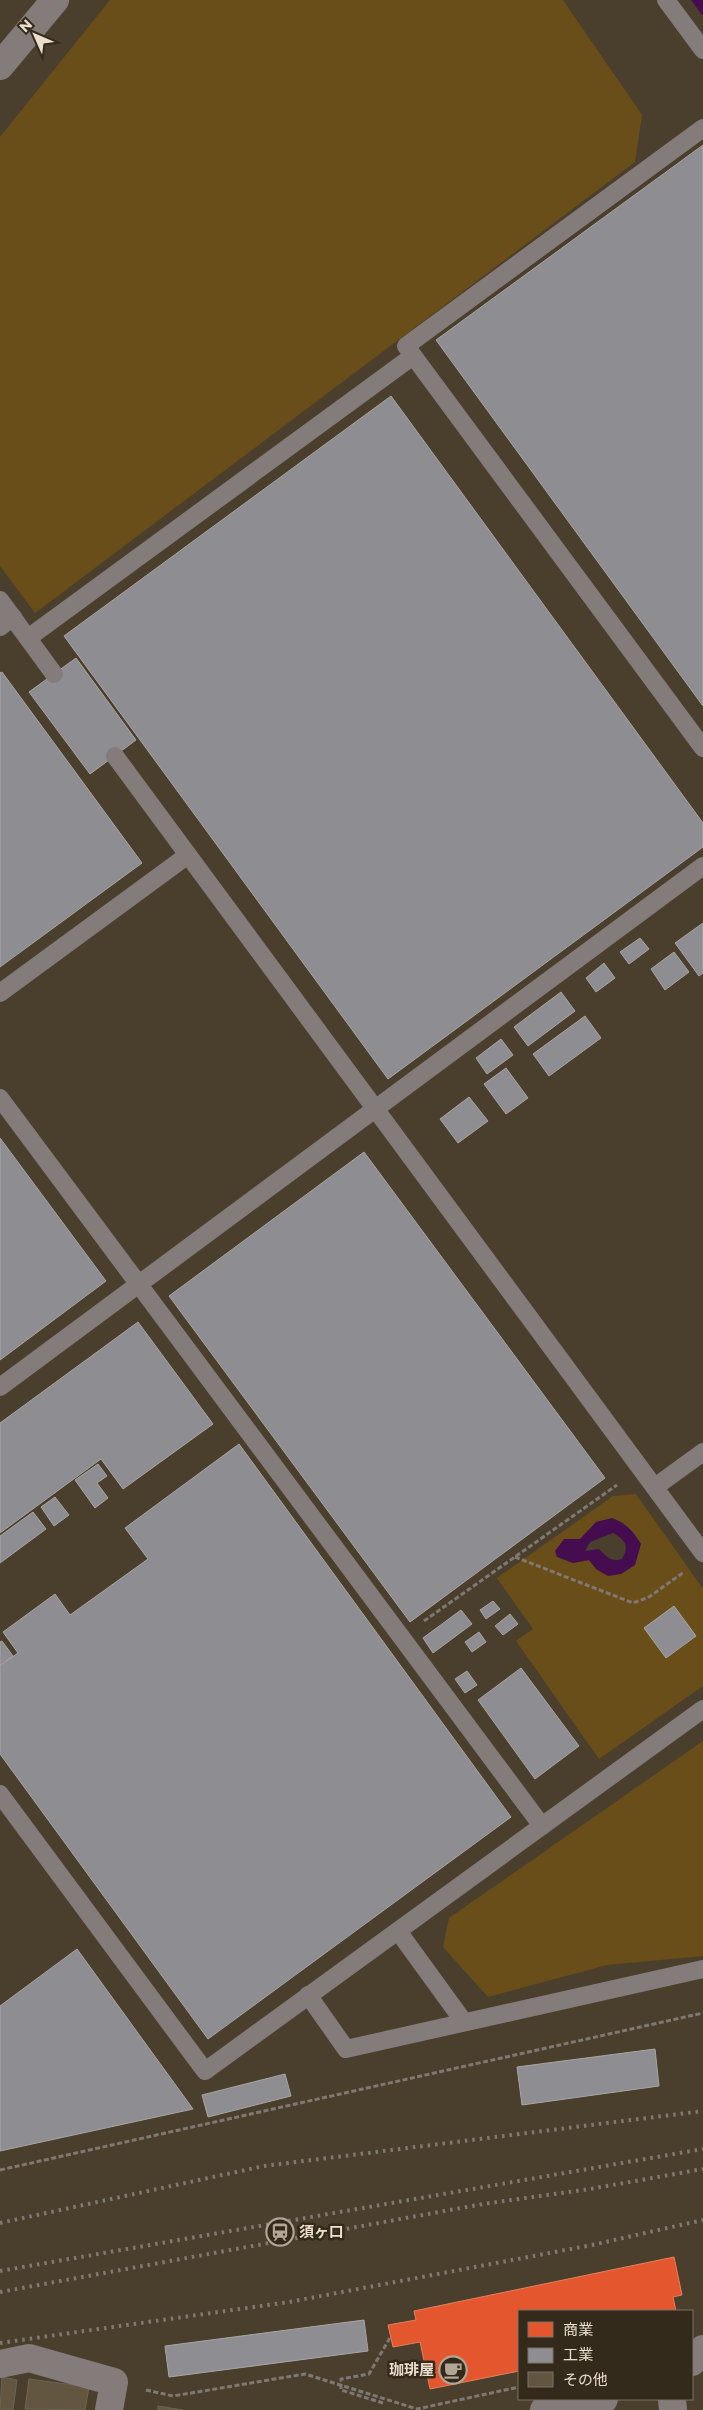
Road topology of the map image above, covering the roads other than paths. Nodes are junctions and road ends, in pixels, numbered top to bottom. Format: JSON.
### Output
{"nodes":[{"id":1,"x":55,"y":0,"type":"edge"},
{"id":2,"x":666,"y":0,"type":"edge"},
{"id":3,"x":703,"y":50,"type":"edge"},
{"id":4,"x":0,"y":66,"type":"edge"},
{"id":5,"x":703,"y":128,"type":"edge"},
{"id":6,"x":413,"y":356,"type":"junction"},
{"id":7,"x":0,"y":600,"type":"edge"},
{"id":8,"x":6,"y":622,"type":"edge"},
{"id":9,"x":28,"y":638,"type":"junction"},
{"id":10,"x":54,"y":674,"type":"dead end"},
{"id":11,"x":703,"y":748,"type":"edge"},
{"id":12,"x":115,"y":756,"type":"dead end"},
{"id":13,"x":188,"y":855,"type":"junction"},
{"id":14,"x":703,"y":866,"type":"edge"},
{"id":15,"x":0,"y":994,"type":"edge"},
{"id":16,"x":0,"y":1098,"type":"edge"},
{"id":17,"x":375,"y":1108,"type":"junction"},
{"id":18,"x":138,"y":1284,"type":"junction"},
{"id":19,"x":0,"y":1387,"type":"edge"},
{"id":20,"x":703,"y":1452,"type":"edge"},
{"id":21,"x":655,"y":1487,"type":"junction"},
{"id":22,"x":703,"y":1553,"type":"edge"},
{"id":23,"x":703,"y":1709,"type":"edge"},
{"id":24,"x":0,"y":1794,"type":"edge"},
{"id":25,"x":542,"y":1826,"type":"junction"},
{"id":26,"x":398,"y":1931,"type":"junction"},
{"id":27,"x":703,"y":1969,"type":"edge"},
{"id":28,"x":308,"y":1995,"type":"junction"},
{"id":29,"x":464,"y":2022,"type":"junction"},
{"id":30,"x":703,"y":2349,"type":"edge"},
{"id":31,"x":693,"y":2361,"type":"edge"},
{"id":32,"x":0,"y":2364,"type":"edge"},
{"id":33,"x":599,"y":2400,"type":"edge"},
{"id":34,"x":109,"y":2410,"type":"edge"},
{"id":35,"x":544,"y":2410,"type":"edge"}],
"edges":[{"from":1,"to":4,"type":"street"},
{"from":2,"to":3,"type":"lane"},
{"from":5,"to":6,"type":"lane"},
{"from":6,"to":9,"type":"lane"},
{"from":6,"to":11,"type":"lane"},
{"from":7,"to":8,"type":"lane"},
{"from":8,"to":9,"type":"lane"},
{"from":9,"to":10,"type":"lane"},
{"from":12,"to":13,"type":"lane"},
{"from":13,"to":15,"type":"lane"},
{"from":13,"to":17,"type":"lane"},
{"from":14,"to":17,"type":"lane"},
{"from":16,"to":18,"type":"lane"},
{"from":17,"to":18,"type":"lane"},
{"from":17,"to":21,"type":"lane"},
{"from":18,"to":19,"type":"lane"},
{"from":18,"to":25,"type":"lane"},
{"from":20,"to":21,"type":"lane"},
{"from":21,"to":22,"type":"lane"},
{"from":23,"to":25,"type":"lane"},
{"from":24,"to":28,"type":"lane"},
{"from":25,"to":26,"type":"lane"},
{"from":26,"to":28,"type":"lane"},
{"from":26,"to":29,"type":"lane"},
{"from":27,"to":29,"type":"lane"},
{"from":28,"to":29,"type":"lane"},
{"from":30,"to":31,"type":"street"},
{"from":32,"to":34,"type":"street"},
{"from":33,"to":35,"type":"street"}]}
